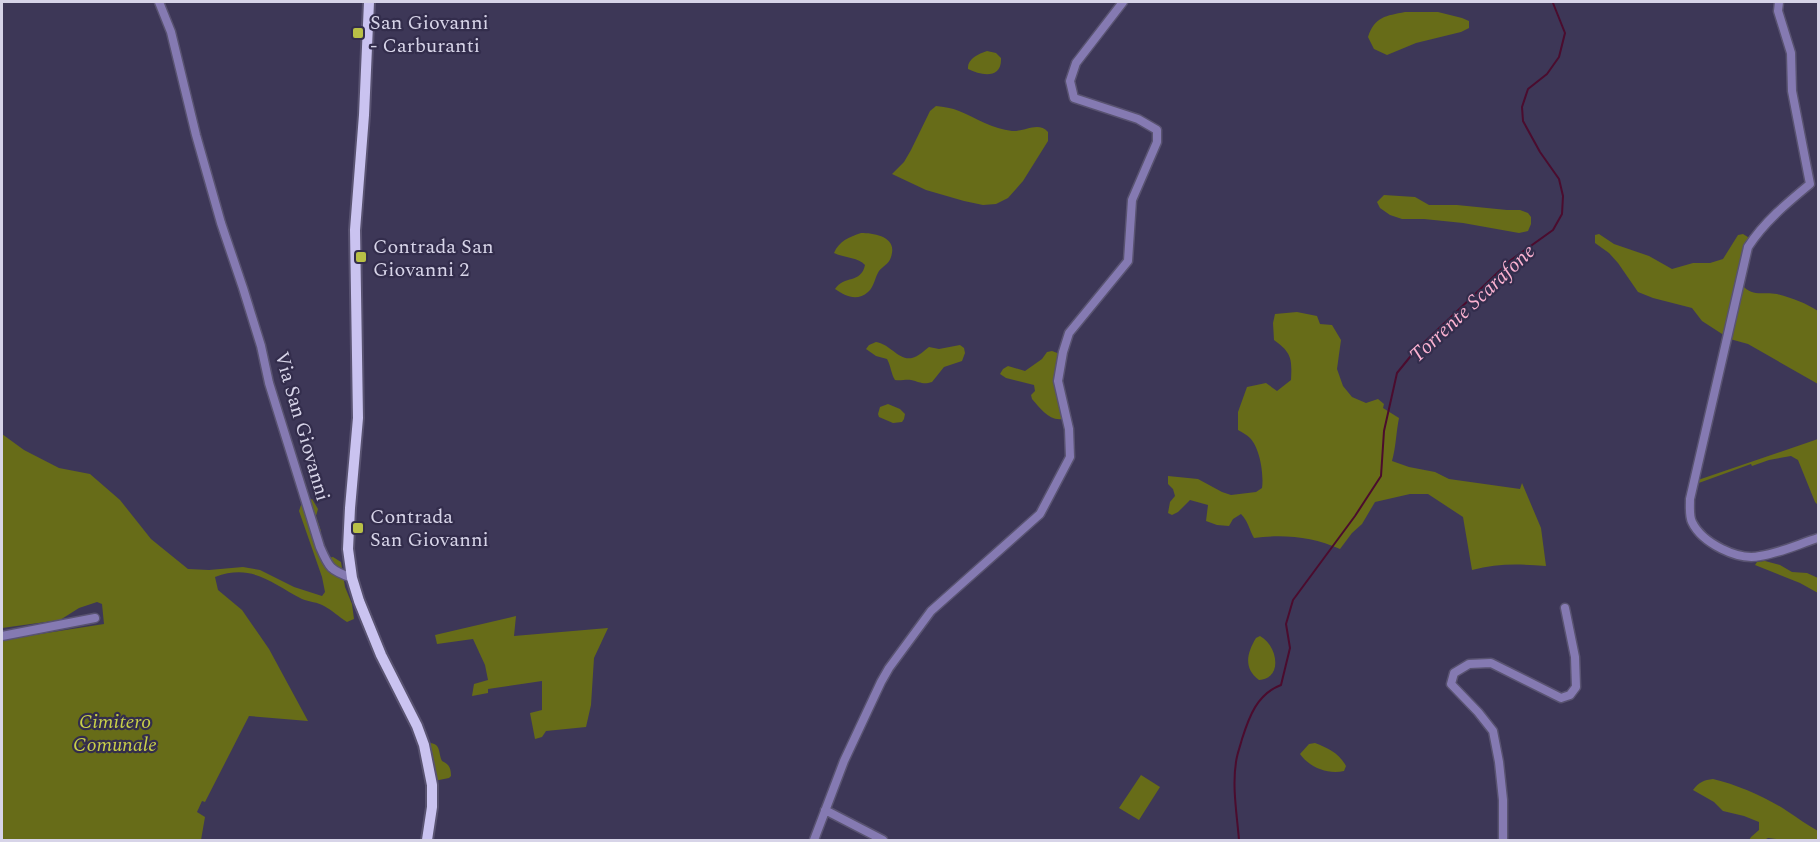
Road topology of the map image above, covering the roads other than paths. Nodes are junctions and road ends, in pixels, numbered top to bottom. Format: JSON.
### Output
{"nodes":[{"id":1,"x":159,"y":2,"type":"edge"},
{"id":2,"x":369,"y":2,"type":"edge"},
{"id":3,"x":1123,"y":2,"type":"edge"},
{"id":4,"x":1779,"y":2,"type":"edge"},
{"id":5,"x":1818,"y":538,"type":"edge"},
{"id":6,"x":352,"y":578,"type":"junction"},
{"id":7,"x":1565,"y":608,"type":"dead end"},
{"id":8,"x":95,"y":618,"type":"dead end"},
{"id":9,"x":2,"y":636,"type":"edge"},
{"id":10,"x":825,"y":810,"type":"junction"},
{"id":11,"x":427,"y":840,"type":"edge"},
{"id":12,"x":814,"y":840,"type":"edge"},
{"id":13,"x":883,"y":840,"type":"edge"},
{"id":14,"x":1503,"y":840,"type":"edge"}],
"edges":[{"from":1,"to":6,"type":"street","name":"Via San Giovanni"},
{"from":2,"to":6,"type":"main road"},
{"from":3,"to":10,"type":"street"},
{"from":4,"to":5,"type":"street"},
{"from":6,"to":11,"type":"main road"},
{"from":7,"to":14,"type":"street"},
{"from":8,"to":9,"type":"street"},
{"from":10,"to":12,"type":"street"},
{"from":10,"to":13,"type":"street"}]}
